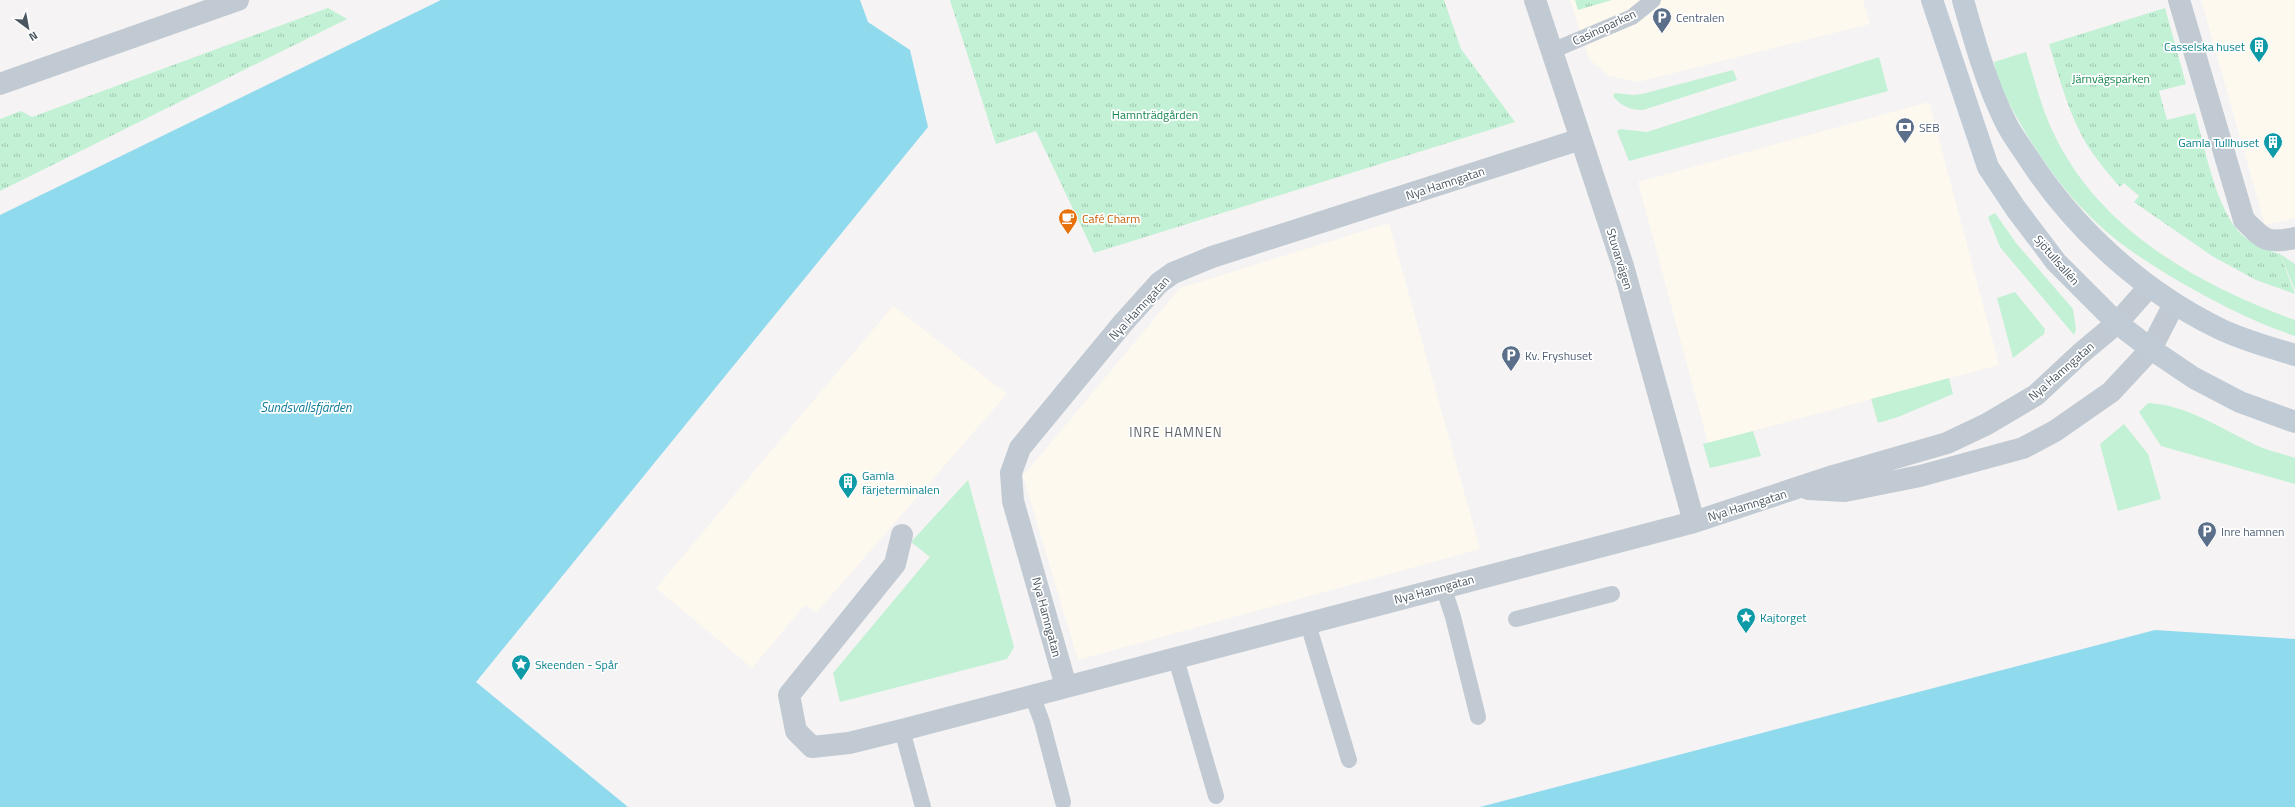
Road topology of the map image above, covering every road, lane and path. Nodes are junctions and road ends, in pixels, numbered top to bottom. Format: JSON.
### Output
{"nodes":[{"id":1,"x":238,"y":0,"type":"edge"},
{"id":2,"x":1535,"y":0,"type":"edge"},
{"id":3,"x":1653,"y":0,"type":"edge"},
{"id":4,"x":1932,"y":0,"type":"edge"},
{"id":5,"x":1963,"y":0,"type":"edge"},
{"id":6,"x":2178,"y":0,"type":"edge"},
{"id":7,"x":1554,"y":50,"type":"junction"},
{"id":8,"x":0,"y":84,"type":"edge"},
{"id":9,"x":1582,"y":139,"type":"junction"},
{"id":10,"x":2295,"y":238,"type":"edge"},
{"id":11,"x":2149,"y":287,"type":"junction"},
{"id":12,"x":2174,"y":304,"type":"junction"},
{"id":13,"x":2117,"y":323,"type":"junction"},
{"id":14,"x":2150,"y":349,"type":"junction"},
{"id":15,"x":2295,"y":355,"type":"edge"},
{"id":16,"x":2295,"y":422,"type":"edge"},
{"id":17,"x":1801,"y":488,"type":"junction"},
{"id":18,"x":1694,"y":522,"type":"junction"},
{"id":19,"x":902,"y":535,"type":"dead end"},
{"id":20,"x":1443,"y":586,"type":"junction"},
{"id":21,"x":1612,"y":594,"type":"dead end"},
{"id":22,"x":1516,"y":619,"type":"dead end"},
{"id":23,"x":1308,"y":624,"type":"junction"},
{"id":24,"x":1176,"y":659,"type":"junction"},
{"id":25,"x":1066,"y":686,"type":"junction"},
{"id":26,"x":1032,"y":695,"type":"junction"},
{"id":27,"x":1478,"y":717,"type":"dead end"},
{"id":28,"x":902,"y":730,"type":"junction"},
{"id":29,"x":1350,"y":760,"type":"dead end"},
{"id":30,"x":1216,"y":796,"type":"dead end"},
{"id":31,"x":1063,"y":802,"type":"dead end"},
{"id":32,"x":923,"y":807,"type":"edge"}],
"edges":[{"from":1,"to":8,"type":"street"},
{"from":2,"to":7,"type":"street","name":"Stuvarvägen"},
{"from":3,"to":7,"type":"lane","name":"Casinoparken"},
{"from":4,"to":13,"type":"main road","name":"Sjötullsallén"},
{"from":5,"to":11,"type":"main road"},
{"from":6,"to":10,"type":"street"},
{"from":7,"to":9,"type":"street","name":"Stuvarvägen"},
{"from":9,"to":18,"type":"street","name":"Stuvarvägen"},
{"from":9,"to":25,"type":"street","name":"Nya Hamngatan"},
{"from":11,"to":12,"type":"main road"},
{"from":11,"to":13,"type":"street","name":"Nya Hamngatan"},
{"from":12,"to":14,"type":"street","name":"Nya Hamngatan"},
{"from":12,"to":15,"type":"main road"},
{"from":13,"to":14,"type":"main road","name":"Sjötullsallén"},
{"from":13,"to":17,"type":"street","name":"Nya Hamngatan"},
{"from":14,"to":16,"type":"main road","name":"Sjötullsallén"},
{"from":14,"to":17,"type":"street","name":"Nya Hamngatan"},
{"from":17,"to":18,"type":"street","name":"Nya Hamngatan"},
{"from":18,"to":20,"type":"street","name":"Nya Hamngatan"},
{"from":19,"to":28,"type":"street","name":"Nya Hamngatan"},
{"from":20,"to":23,"type":"street","name":"Nya Hamngatan"},
{"from":20,"to":27,"type":"lane"},
{"from":21,"to":22,"type":"lane"},
{"from":23,"to":24,"type":"street","name":"Nya Hamngatan"},
{"from":23,"to":29,"type":"lane"},
{"from":24,"to":25,"type":"street","name":"Nya Hamngatan"},
{"from":24,"to":30,"type":"lane"},
{"from":25,"to":26,"type":"street","name":"Nya Hamngatan"},
{"from":26,"to":28,"type":"street","name":"Nya Hamngatan"},
{"from":26,"to":31,"type":"lane"},
{"from":28,"to":32,"type":"lane"}]}
